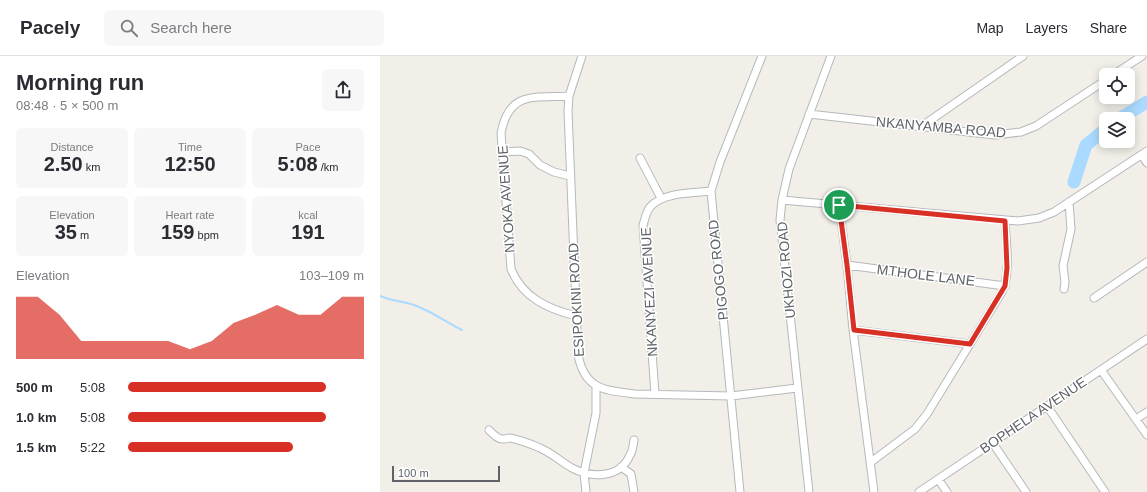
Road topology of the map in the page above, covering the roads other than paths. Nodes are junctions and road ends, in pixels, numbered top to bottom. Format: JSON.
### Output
{"nodes":[{"id":1,"x":582,"y":56,"type":"edge"},
{"id":2,"x":762,"y":56,"type":"edge"},
{"id":3,"x":831,"y":56,"type":"edge"},
{"id":4,"x":1023,"y":56,"type":"edge"},
{"id":5,"x":1142,"y":56,"type":"edge"},
{"id":6,"x":1124,"y":68,"type":"edge"},
{"id":7,"x":1099,"y":85,"type":"edge"},
{"id":8,"x":569,"y":96,"type":"junction"},
{"id":9,"x":809,"y":114,"type":"junction"},
{"id":10,"x":922,"y":126,"type":"junction"},
{"id":11,"x":502,"y":152,"type":"junction"},
{"id":12,"x":1144,"y":153,"type":"edge"},
{"id":13,"x":640,"y":158,"type":"dead end"},
{"id":14,"x":1147,"y":163,"type":"edge"},
{"id":15,"x":570,"y":176,"type":"junction"},
{"id":16,"x":711,"y":191,"type":"junction"},
{"id":17,"x":662,"y":198,"type":"junction"},
{"id":18,"x":782,"y":200,"type":"junction"},
{"id":19,"x":1069,"y":202,"type":"junction"},
{"id":20,"x":839,"y":205,"type":"junction"},
{"id":21,"x":1005,"y":221,"type":"junction"},
{"id":22,"x":1147,"y":262,"type":"edge"},
{"id":23,"x":847,"y":265,"type":"junction"},
{"id":24,"x":1005,"y":286,"type":"junction"},
{"id":25,"x":1064,"y":289,"type":"dead end"},
{"id":26,"x":1094,"y":298,"type":"dead end"},
{"id":27,"x":576,"y":316,"type":"junction"},
{"id":28,"x":854,"y":330,"type":"junction"},
{"id":29,"x":1147,"y":339,"type":"edge"},
{"id":30,"x":970,"y":344,"type":"junction"},
{"id":31,"x":1101,"y":370,"type":"junction"},
{"id":32,"x":596,"y":386,"type":"junction"},
{"id":33,"x":797,"y":388,"type":"junction"},
{"id":34,"x":655,"y":394,"type":"junction"},
{"id":35,"x":730,"y":396,"type":"junction"},
{"id":36,"x":1047,"y":406,"type":"junction"},
{"id":37,"x":1147,"y":412,"type":"edge"},
{"id":38,"x":1136,"y":419,"type":"junction"},
{"id":39,"x":489,"y":430,"type":"dead end"},
{"id":40,"x":1147,"y":435,"type":"edge"},
{"id":41,"x":634,"y":440,"type":"dead end"},
{"id":42,"x":992,"y":442,"type":"junction"},
{"id":43,"x":871,"y":462,"type":"junction"},
{"id":44,"x":621,"y":467,"type":"junction"},
{"id":45,"x":584,"y":473,"type":"junction"},
{"id":46,"x":938,"y":479,"type":"junction"},
{"id":47,"x":586,"y":492,"type":"edge"},
{"id":48,"x":634,"y":492,"type":"edge"},
{"id":49,"x":740,"y":492,"type":"edge"},
{"id":50,"x":809,"y":492,"type":"edge"},
{"id":51,"x":874,"y":492,"type":"edge"},
{"id":52,"x":919,"y":492,"type":"edge"},
{"id":53,"x":947,"y":492,"type":"edge"},
{"id":54,"x":1026,"y":492,"type":"edge"},
{"id":55,"x":1105,"y":492,"type":"edge"}],
"edges":[{"from":1,"to":8,"type":"street","name":"ESIPOKINI ROAD"},
{"from":2,"to":16,"type":"street","name":"PIGOGO ROAD"},
{"from":3,"to":9,"type":"street","name":"UKHOZI ROAD"},
{"from":4,"to":10,"type":"street"},
{"from":5,"to":6,"type":"street"},
{"from":7,"to":10,"type":"street","name":"NKANYAMBA ROAD"},
{"from":8,"to":11,"type":"street","name":"NYOKA AVENUE"},
{"from":8,"to":15,"type":"street","name":"ESIPOKINI ROAD"},
{"from":9,"to":10,"type":"street","name":"NKANYAMBA ROAD"},
{"from":9,"to":18,"type":"street","name":"UKHOZI ROAD"},
{"from":11,"to":15,"type":"street"},
{"from":11,"to":27,"type":"street","name":"NYOKA AVENUE"},
{"from":12,"to":14,"type":"street"},
{"from":12,"to":19,"type":"street"},
{"from":13,"to":17,"type":"street"},
{"from":15,"to":27,"type":"street","name":"ESIPOKINI ROAD"},
{"from":16,"to":17,"type":"street","name":"NKANYEZI AVENUE"},
{"from":16,"to":35,"type":"street","name":"PIGOGO ROAD"},
{"from":17,"to":34,"type":"street","name":"NKANYEZI AVENUE"},
{"from":18,"to":20,"type":"street"},
{"from":18,"to":33,"type":"street","name":"UKHOZI ROAD"},
{"from":19,"to":21,"type":"street"},
{"from":19,"to":25,"type":"street"},
{"from":20,"to":21,"type":"street"},
{"from":20,"to":23,"type":"street"},
{"from":21,"to":24,"type":"street"},
{"from":22,"to":26,"type":"street"},
{"from":23,"to":24,"type":"street","name":"MTHOLE LANE"},
{"from":23,"to":28,"type":"street"},
{"from":24,"to":30,"type":"street"},
{"from":27,"to":32,"type":"street","name":"ESIPOKINI ROAD"},
{"from":28,"to":30,"type":"street"},
{"from":28,"to":43,"type":"street"},
{"from":29,"to":31,"type":"street","name":"BOPHELA AVENUE"},
{"from":30,"to":43,"type":"street"},
{"from":31,"to":36,"type":"street","name":"BOPHELA AVENUE"},
{"from":31,"to":38,"type":"street"},
{"from":32,"to":34,"type":"street"},
{"from":32,"to":45,"type":"street"},
{"from":33,"to":35,"type":"street"},
{"from":33,"to":50,"type":"street","name":"UKHOZI ROAD"},
{"from":34,"to":35,"type":"street"},
{"from":35,"to":49,"type":"street","name":"PIGOGO ROAD"},
{"from":36,"to":42,"type":"street","name":"BOPHELA AVENUE"},
{"from":36,"to":55,"type":"street"},
{"from":37,"to":38,"type":"street"},
{"from":38,"to":40,"type":"street"},
{"from":39,"to":45,"type":"street"},
{"from":41,"to":44,"type":"street"},
{"from":42,"to":46,"type":"street","name":"BOPHELA AVENUE"},
{"from":42,"to":54,"type":"street"},
{"from":43,"to":51,"type":"street"},
{"from":44,"to":45,"type":"street"},
{"from":44,"to":48,"type":"street"},
{"from":45,"to":47,"type":"street"},
{"from":46,"to":52,"type":"street","name":"BOPHELA AVENUE"},
{"from":46,"to":53,"type":"street"}]}
